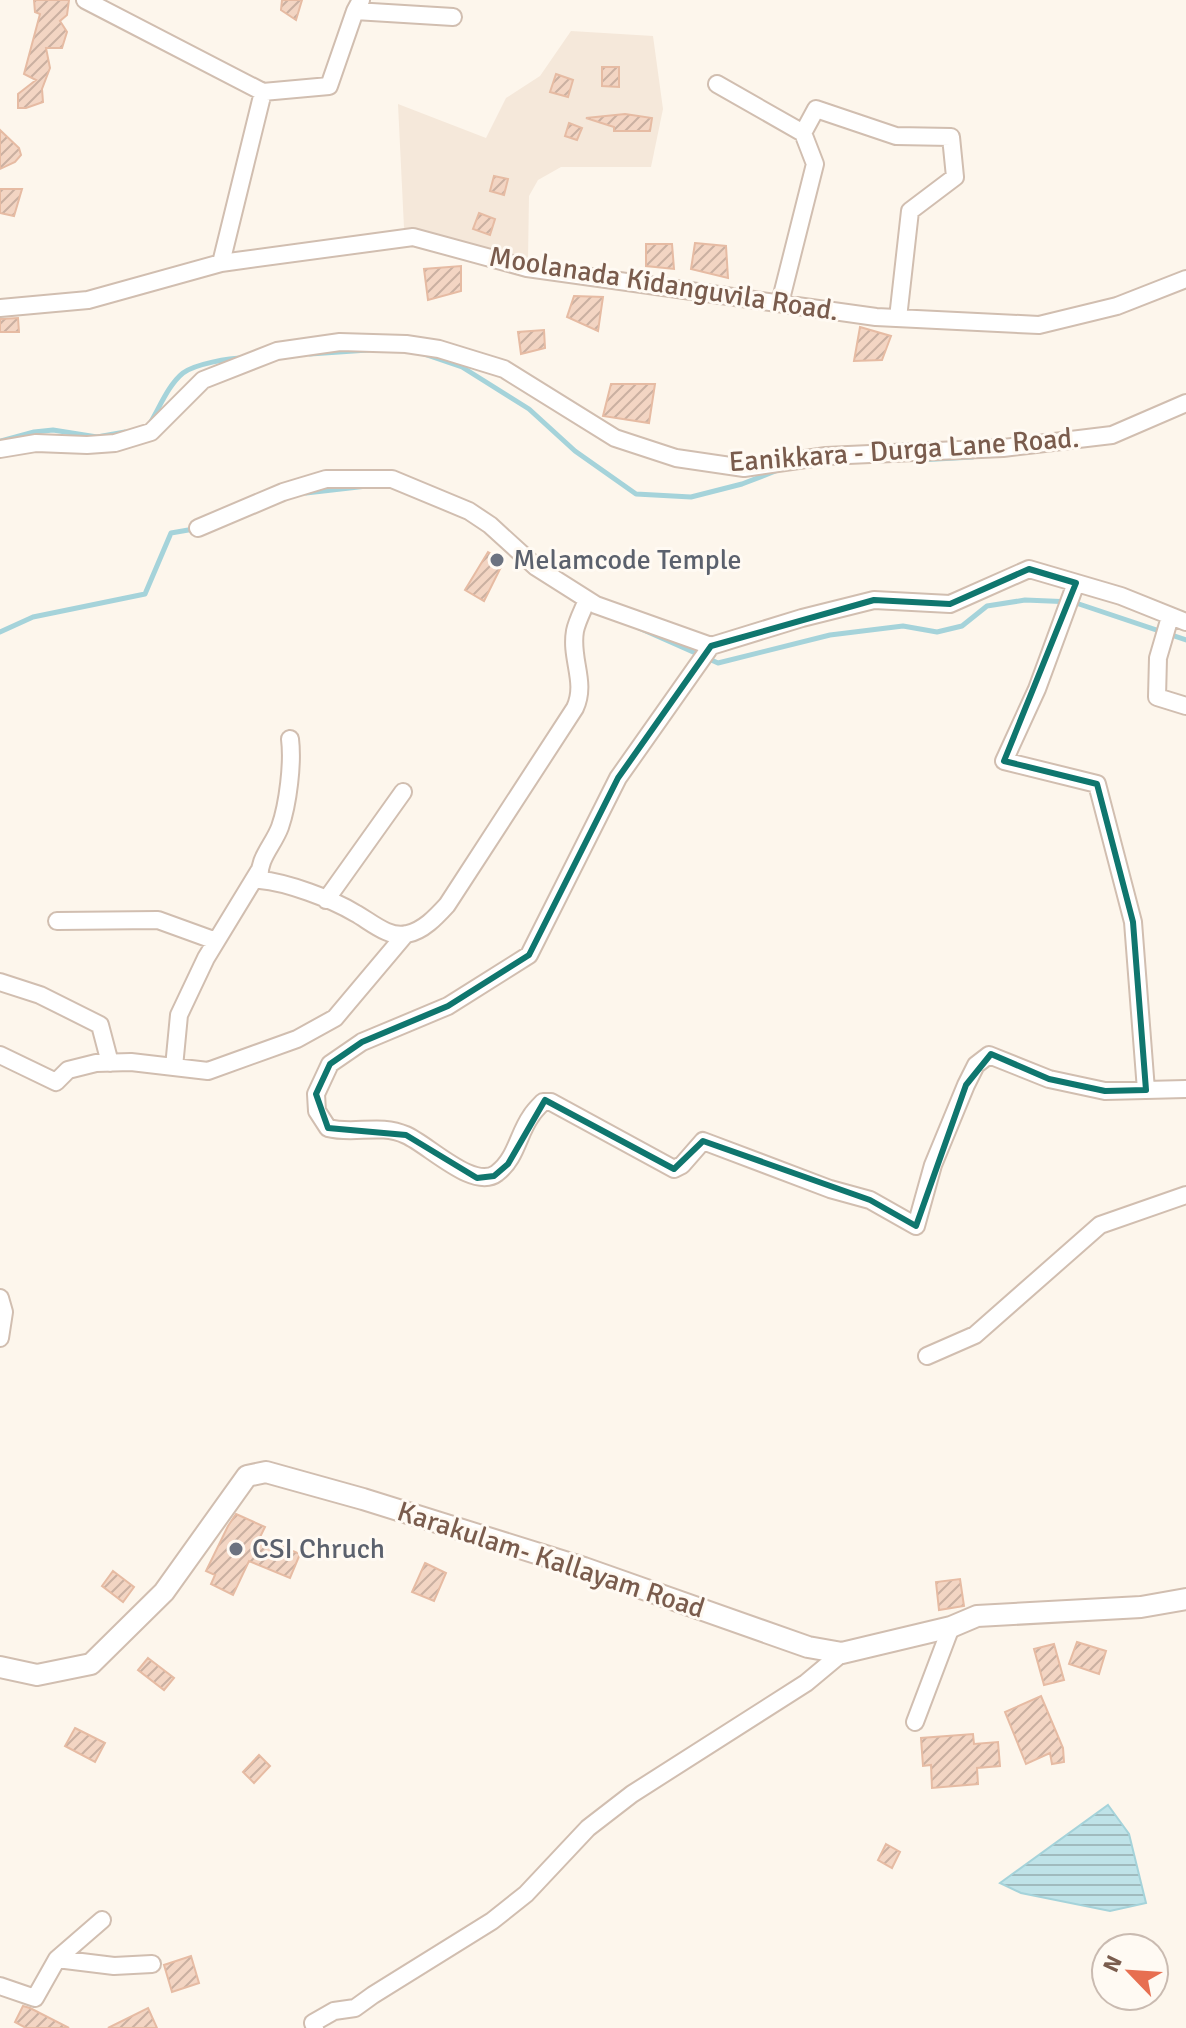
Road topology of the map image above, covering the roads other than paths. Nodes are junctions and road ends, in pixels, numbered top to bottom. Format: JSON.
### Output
{"nodes":[{"id":1,"x":85,"y":0,"type":"edge"},
{"id":2,"x":358,"y":6,"type":"edge"},
{"id":3,"x":453,"y":17,"type":"dead end"},
{"id":4,"x":717,"y":84,"type":"dead end"},
{"id":5,"x":263,"y":92,"type":"junction"},
{"id":6,"x":803,"y":133,"type":"junction"},
{"id":7,"x":221,"y":263,"type":"junction"},
{"id":8,"x":1186,"y":279,"type":"edge"},
{"id":9,"x":780,"y":303,"type":"junction"},
{"id":10,"x":0,"y":308,"type":"edge"},
{"id":11,"x":898,"y":318,"type":"junction"},
{"id":12,"x":1186,"y":403,"type":"edge"},
{"id":13,"x":0,"y":449,"type":"edge"},
{"id":14,"x":198,"y":528,"type":"dead end"},
{"id":15,"x":1076,"y":583,"type":"junction"},
{"id":16,"x":586,"y":604,"type":"junction"},
{"id":17,"x":1172,"y":626,"type":"edge"},
{"id":18,"x":706,"y":653,"type":"junction"},
{"id":19,"x":1186,"y":706,"type":"edge"},
{"id":20,"x":290,"y":739,"type":"dead end"},
{"id":21,"x":403,"y":792,"type":"dead end"},
{"id":22,"x":259,"y":871,"type":"junction"},
{"id":23,"x":326,"y":900,"type":"junction"},
{"id":24,"x":57,"y":921,"type":"dead end"},
{"id":25,"x":404,"y":936,"type":"junction"},
{"id":26,"x":216,"y":941,"type":"junction"},
{"id":27,"x":0,"y":982,"type":"edge"},
{"id":28,"x":0,"y":1055,"type":"edge"},
{"id":29,"x":110,"y":1063,"type":"junction"},
{"id":30,"x":174,"y":1067,"type":"junction"},
{"id":31,"x":1186,"y":1089,"type":"edge"},
{"id":32,"x":1146,"y":1090,"type":"junction"},
{"id":33,"x":1186,"y":1195,"type":"edge"},
{"id":34,"x":0,"y":1298,"type":"edge"},
{"id":35,"x":0,"y":1338,"type":"edge"},
{"id":36,"x":927,"y":1356,"type":"dead end"},
{"id":37,"x":1186,"y":1599,"type":"edge"},
{"id":38,"x":951,"y":1627,"type":"junction"},
{"id":39,"x":842,"y":1653,"type":"junction"},
{"id":40,"x":0,"y":1667,"type":"edge"},
{"id":41,"x":915,"y":1722,"type":"dead end"},
{"id":42,"x":102,"y":1920,"type":"dead end"},
{"id":43,"x":57,"y":1959,"type":"junction"},
{"id":44,"x":152,"y":1964,"type":"dead end"},
{"id":45,"x":0,"y":1986,"type":"edge"},
{"id":46,"x":315,"y":2028,"type":"edge"}],
"edges":[{"from":1,"to":5,"type":"street"},
{"from":2,"to":3,"type":"street"},
{"from":2,"to":5,"type":"street"},
{"from":4,"to":6,"type":"street"},
{"from":5,"to":7,"type":"street"},
{"from":6,"to":9,"type":"street"},
{"from":6,"to":11,"type":"street"},
{"from":7,"to":9,"type":"street","name":"Moolanada Kidanguvila Road."},
{"from":7,"to":10,"type":"street","name":"Moolanada Kidanguvila Road."},
{"from":8,"to":11,"type":"street","name":"Moolanada Kidanguvila Road."},
{"from":9,"to":11,"type":"street","name":"Moolanada Kidanguvila Road."},
{"from":12,"to":13,"type":"street","name":"Eanikkara - Durga Lane Road."},
{"from":14,"to":16,"type":"street"},
{"from":15,"to":17,"type":"street"},
{"from":15,"to":18,"type":"street"},
{"from":15,"to":32,"type":"street"},
{"from":16,"to":18,"type":"street"},
{"from":16,"to":25,"type":"street"},
{"from":17,"to":19,"type":"street"},
{"from":18,"to":32,"type":"street"},
{"from":20,"to":22,"type":"street"},
{"from":21,"to":23,"type":"street"},
{"from":22,"to":23,"type":"street"},
{"from":22,"to":26,"type":"street"},
{"from":23,"to":25,"type":"street"},
{"from":24,"to":26,"type":"street"},
{"from":25,"to":30,"type":"street"},
{"from":26,"to":30,"type":"street"},
{"from":27,"to":29,"type":"street"},
{"from":28,"to":29,"type":"street"},
{"from":29,"to":30,"type":"street"},
{"from":31,"to":32,"type":"street"},
{"from":33,"to":36,"type":"street"},
{"from":34,"to":35,"type":"street"},
{"from":37,"to":38,"type":"street","name":"Karakulam- Kallayam Road"},
{"from":38,"to":39,"type":"street","name":"Karakulam- Kallayam Road"},
{"from":38,"to":41,"type":"street"},
{"from":39,"to":40,"type":"street","name":"Karakulam- Kallayam Road"},
{"from":39,"to":46,"type":"street"},
{"from":42,"to":43,"type":"street"},
{"from":43,"to":44,"type":"street"},
{"from":43,"to":45,"type":"street"}]}
